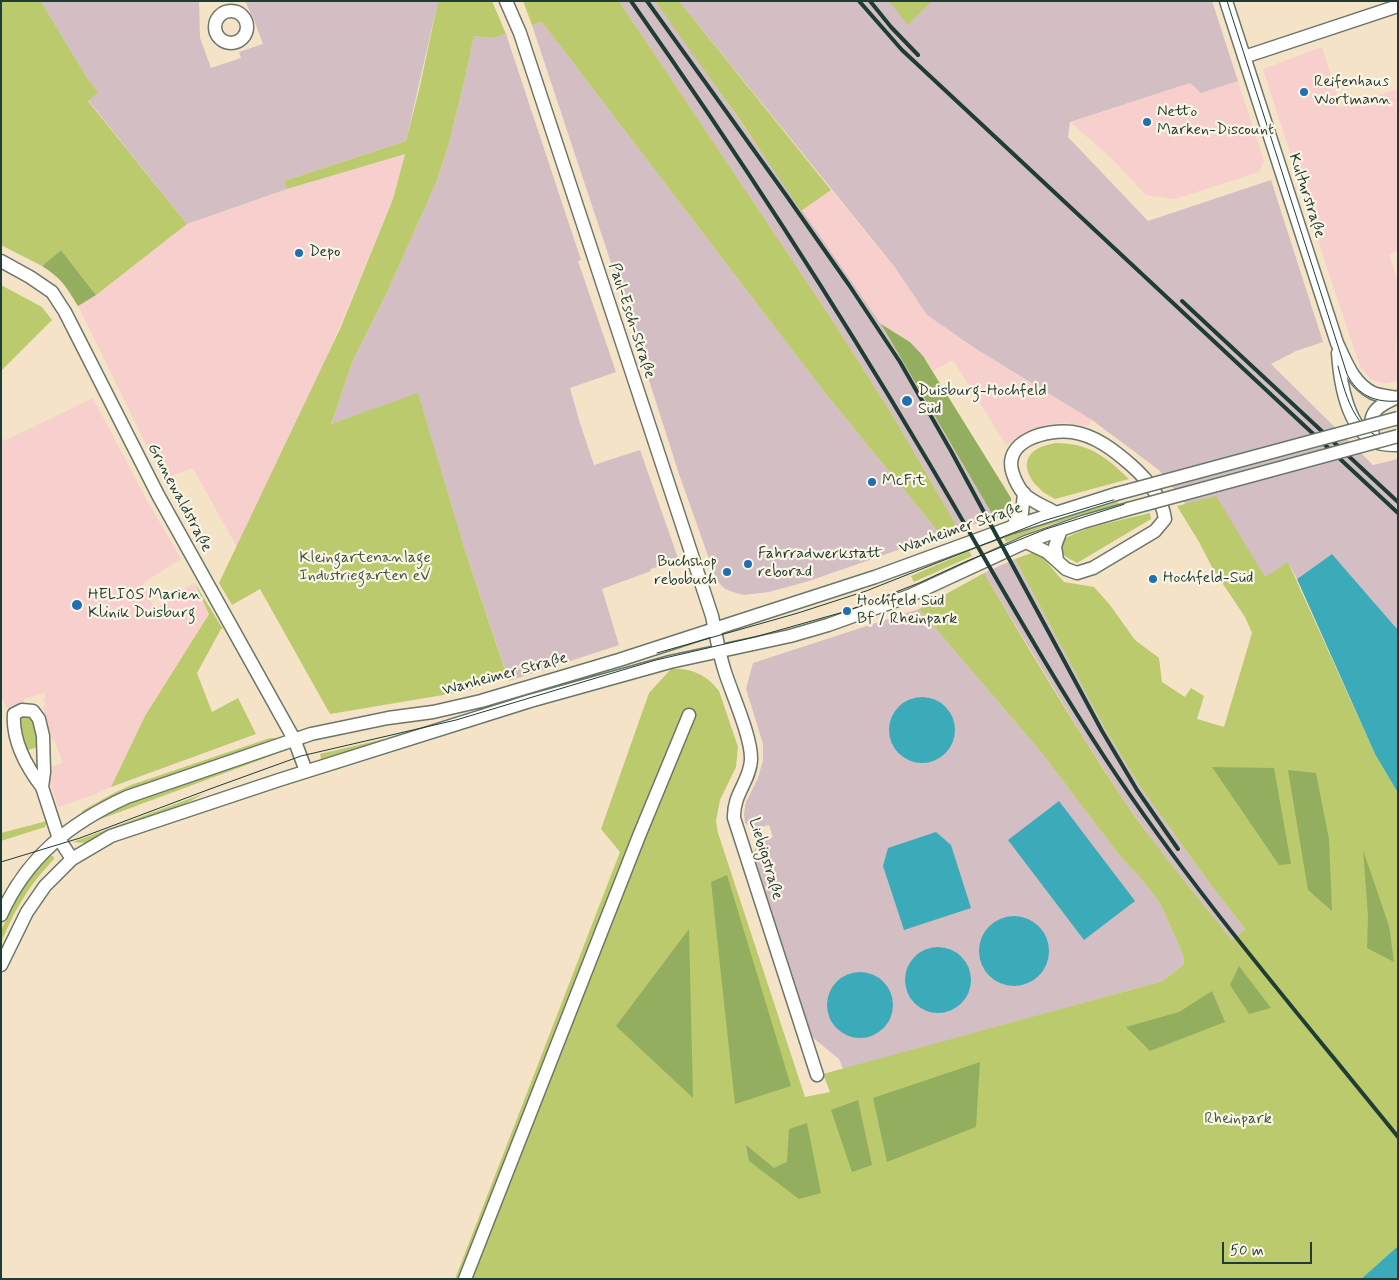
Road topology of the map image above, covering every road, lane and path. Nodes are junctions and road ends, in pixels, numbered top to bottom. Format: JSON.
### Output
{"nodes":[{"id":1,"x":506,"y":1,"type":"edge"},
{"id":2,"x":1226,"y":1,"type":"edge"},
{"id":3,"x":1398,"y":6,"type":"edge"},
{"id":4,"x":1244,"y":57,"type":"junction"},
{"id":5,"x":1,"y":261,"type":"edge"},
{"id":6,"x":1337,"y":343,"type":"junction"},
{"id":7,"x":1397,"y":398,"type":"edge"},
{"id":8,"x":1398,"y":418,"type":"edge"},
{"id":9,"x":1398,"y":436,"type":"edge"},
{"id":10,"x":1379,"y":443,"type":"junction"},
{"id":11,"x":1398,"y":445,"type":"edge"},
{"id":12,"x":1024,"y":494,"type":"junction"},
{"id":13,"x":1056,"y":513,"type":"junction"},
{"id":14,"x":1012,"y":527,"type":"junction"},
{"id":15,"x":1061,"y":530,"type":"junction"},
{"id":16,"x":1026,"y":542,"type":"junction"},
{"id":17,"x":1056,"y":560,"type":"junction"},
{"id":18,"x":715,"y":629,"type":"junction"},
{"id":19,"x":719,"y":652,"type":"junction"},
{"id":20,"x":690,"y":715,"type":"dead end"},
{"id":21,"x":294,"y":739,"type":"junction"},
{"id":22,"x":306,"y":771,"type":"junction"},
{"id":23,"x":42,"y":787,"type":"junction"},
{"id":24,"x":59,"y":839,"type":"junction"},
{"id":25,"x":72,"y":859,"type":"junction"},
{"id":26,"x":1,"y":915,"type":"edge"},
{"id":27,"x":2,"y":962,"type":"edge"},
{"id":28,"x":817,"y":1075,"type":"dead end"},
{"id":29,"x":465,"y":1279,"type":"edge"}],
"edges":[{"from":1,"to":18,"type":"street","name":"Paul-Esch-Straße"},
{"from":2,"to":4,"type":"street","name":"Kulturstraße"},
{"from":3,"to":4,"type":"street"},
{"from":4,"to":6,"type":"street","name":"Kulturstraße"},
{"from":5,"to":21,"type":"street","name":"Grunewaldstraße"},
{"from":6,"to":7,"type":"street"},
{"from":6,"to":10,"type":"street"},
{"from":7,"to":10,"type":"street"},
{"from":8,"to":13,"type":"street","name":"Wanheimer Straße","bridge":true},
{"from":9,"to":15,"type":"street","name":"Wanheimer Straße","bridge":true},
{"from":10,"to":11,"type":"street"},
{"from":12,"to":13,"type":"street","name":"Wanheimer Straße"},
{"from":12,"to":14,"type":"street"},
{"from":12,"to":17,"type":"street","name":"Wanheimer Straße"},
{"from":13,"to":14,"type":"street","name":"Wanheimer Straße"},
{"from":14,"to":18,"type":"street","name":"Wanheimer Straße"},
{"from":15,"to":16,"type":"street","name":"Wanheimer Straße"},
{"from":15,"to":17,"type":"street"},
{"from":16,"to":17,"type":"street","name":"Wanheimer Straße"},
{"from":16,"to":19,"type":"street","name":"Wanheimer Straße"},
{"from":18,"to":19,"type":"street","name":"Paul-Esch-Straße"},
{"from":18,"to":21,"type":"street","name":"Wanheimer Straße"},
{"from":19,"to":22,"type":"street","name":"Wanheimer Straße"},
{"from":19,"to":28,"type":"street","name":"Liebigstraße"},
{"from":20,"to":29,"type":"street"},
{"from":21,"to":22,"type":"street","name":"Grunewaldstraße"},
{"from":21,"to":24,"type":"street","name":"Wanheimer Straße"},
{"from":22,"to":25,"type":"street","name":"Wanheimer Straße"},
{"from":23,"to":23,"type":"street"},
{"from":23,"to":24,"type":"street"},
{"from":24,"to":25,"type":"street"},
{"from":24,"to":26,"type":"street","name":"Wanheimer Straße"},
{"from":25,"to":27,"type":"street","name":"Wanheimer Straße"}]}
